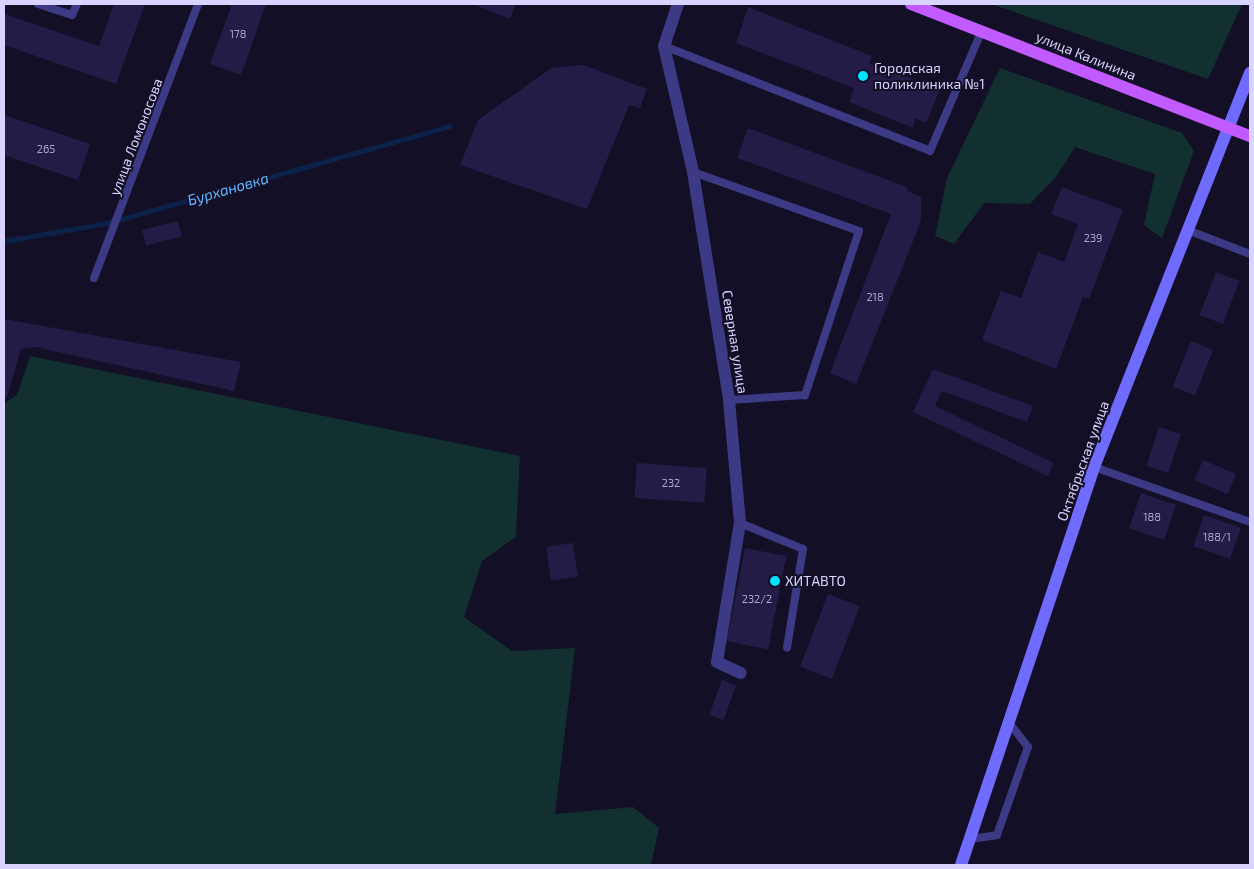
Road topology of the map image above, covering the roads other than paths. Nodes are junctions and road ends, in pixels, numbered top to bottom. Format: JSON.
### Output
{"nodes":[{"id":1,"x":38,"y":4,"type":"edge"},
{"id":2,"x":76,"y":4,"type":"edge"},
{"id":3,"x":198,"y":4,"type":"edge"},
{"id":4,"x":678,"y":4,"type":"edge"},
{"id":5,"x":911,"y":4,"type":"edge"},
{"id":6,"x":982,"y":30,"type":"junction"},
{"id":7,"x":664,"y":46,"type":"junction"},
{"id":8,"x":1250,"y":73,"type":"edge"},
{"id":9,"x":1230,"y":129,"type":"junction"},
{"id":10,"x":1250,"y":136,"type":"edge"},
{"id":11,"x":693,"y":172,"type":"junction"},
{"id":12,"x":1190,"y":232,"type":"junction"},
{"id":13,"x":1250,"y":254,"type":"edge"},
{"id":14,"x":94,"y":278,"type":"dead end"},
{"id":15,"x":729,"y":400,"type":"junction"},
{"id":16,"x":1094,"y":467,"type":"junction"},
{"id":17,"x":1250,"y":522,"type":"edge"},
{"id":18,"x":740,"y":523,"type":"junction"},
{"id":19,"x":787,"y":648,"type":"dead end"},
{"id":20,"x":741,"y":673,"type":"dead end"},
{"id":21,"x":1009,"y":723,"type":"junction"},
{"id":22,"x":970,"y":839,"type":"junction"},
{"id":23,"x":961,"y":865,"type":"edge"}],
"edges":[{"from":1,"to":2,"type":"lane"},
{"from":3,"to":14,"type":"lane","name":"улица Ломоносова"},
{"from":4,"to":7,"type":"street"},
{"from":5,"to":6,"type":"main road","name":"улица Калинина"},
{"from":6,"to":7,"type":"lane"},
{"from":6,"to":9,"type":"main road","name":"улица Калинина"},
{"from":7,"to":11,"type":"street","name":"Северная улица"},
{"from":8,"to":9,"type":"main road","name":"Октябрьская улица"},
{"from":9,"to":10,"type":"main road","name":"улица Калинина"},
{"from":9,"to":12,"type":"main road","name":"Октябрьская улица"},
{"from":11,"to":15,"type":"street","name":"Северная улица"},
{"from":11,"to":15,"type":"lane"},
{"from":12,"to":13,"type":"lane"},
{"from":12,"to":16,"type":"main road","name":"Октябрьская улица"},
{"from":15,"to":18,"type":"street","name":"Северная улица"},
{"from":16,"to":17,"type":"lane"},
{"from":16,"to":21,"type":"main road","name":"Октябрьская улица"},
{"from":18,"to":19,"type":"lane"},
{"from":18,"to":20,"type":"street","name":"Северная улица"},
{"from":21,"to":22,"type":"main road","name":"Октябрьская улица"},
{"from":21,"to":22,"type":"lane"},
{"from":22,"to":23,"type":"main road","name":"Октябрьская улица"}]}
